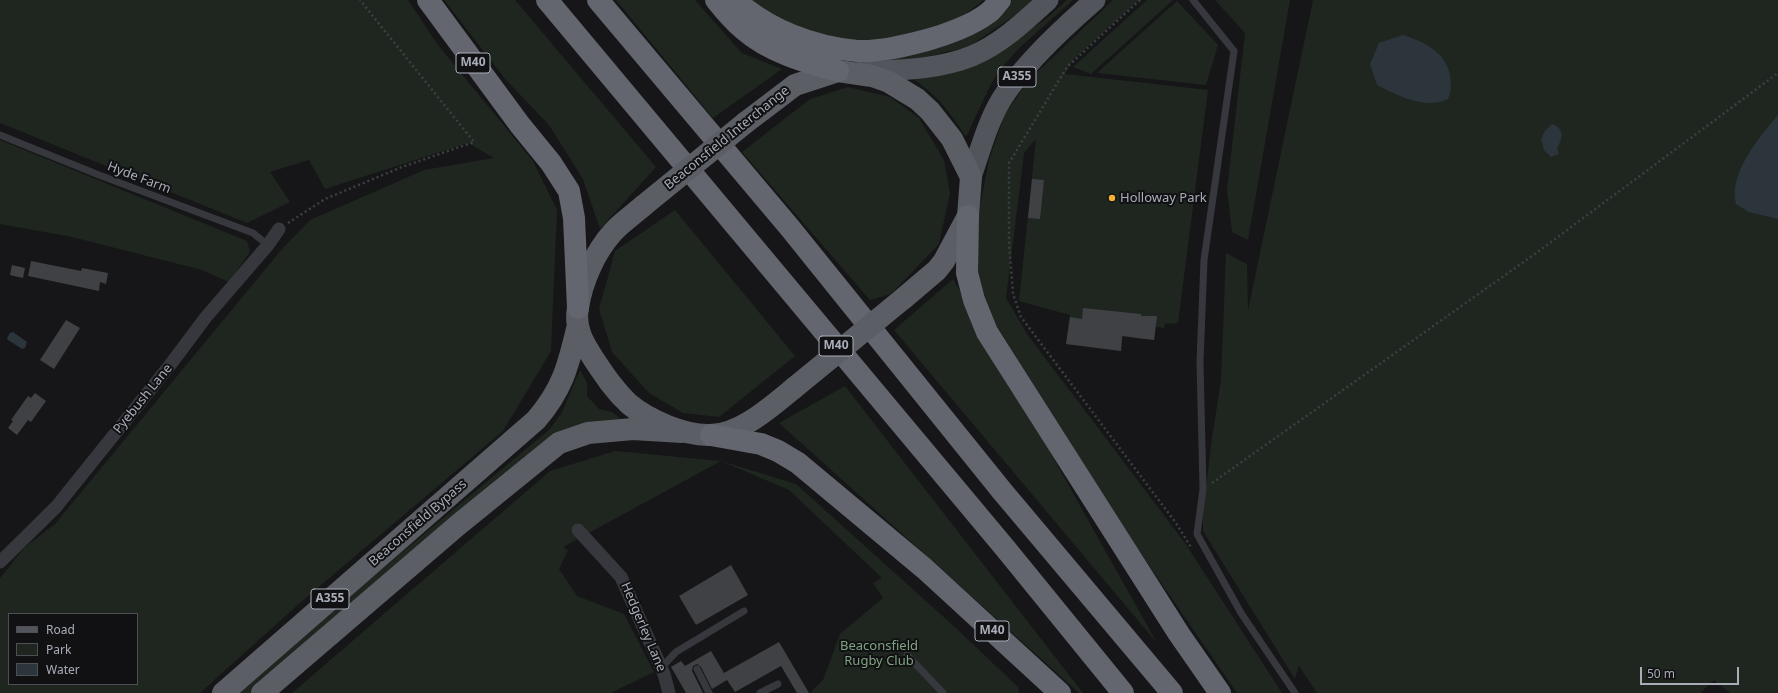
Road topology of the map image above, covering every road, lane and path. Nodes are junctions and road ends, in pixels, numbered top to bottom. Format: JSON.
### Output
{"nodes":[{"id":1,"x":360,"y":0,"type":"edge"},
{"id":2,"x":428,"y":0,"type":"edge"},
{"id":3,"x":547,"y":0,"type":"edge"},
{"id":4,"x":598,"y":0,"type":"edge"},
{"id":5,"x":716,"y":0,"type":"edge"},
{"id":6,"x":735,"y":0,"type":"edge"},
{"id":7,"x":1000,"y":0,"type":"edge"},
{"id":8,"x":1048,"y":0,"type":"edge"},
{"id":9,"x":1095,"y":0,"type":"edge"},
{"id":10,"x":1140,"y":0,"type":"edge"},
{"id":11,"x":1193,"y":0,"type":"edge"},
{"id":12,"x":843,"y":72,"type":"junction"},
{"id":13,"x":1778,"y":73,"type":"edge"},
{"id":14,"x":0,"y":135,"type":"edge"},
{"id":15,"x":971,"y":177,"type":"junction"},
{"id":16,"x":968,"y":216,"type":"junction"},
{"id":17,"x":279,"y":230,"type":"joint"},
{"id":18,"x":268,"y":245,"type":"junction"},
{"id":19,"x":577,"y":319,"type":"junction"},
{"id":20,"x":682,"y":432,"type":"junction"},
{"id":21,"x":711,"y":435,"type":"junction"},
{"id":22,"x":1203,"y":489,"type":"junction"},
{"id":23,"x":578,"y":530,"type":"dead end"},
{"id":24,"x":1196,"y":554,"type":"dead end"},
{"id":25,"x":0,"y":562,"type":"edge"},
{"id":26,"x":744,"y":611,"type":"dead end"},
{"id":27,"x":907,"y":655,"type":"dead end"},
{"id":28,"x":661,"y":668,"type":"junction"},
{"id":29,"x":697,"y":669,"type":"dead end"},
{"id":30,"x":778,"y":684,"type":"dead end"},
{"id":31,"x":223,"y":693,"type":"edge"},
{"id":32,"x":262,"y":693,"type":"edge"},
{"id":33,"x":669,"y":693,"type":"edge"},
{"id":34,"x":709,"y":693,"type":"edge"},
{"id":35,"x":760,"y":693,"type":"edge"},
{"id":36,"x":943,"y":693,"type":"edge"},
{"id":37,"x":1060,"y":693,"type":"edge"},
{"id":38,"x":1123,"y":693,"type":"edge"},
{"id":39,"x":1172,"y":693,"type":"edge"},
{"id":40,"x":1220,"y":693,"type":"edge"},
{"id":41,"x":1295,"y":693,"type":"edge"}],
"edges":[{"from":1,"to":17,"type":"path"},
{"from":2,"to":19,"type":"highway","number":"M40"},
{"from":3,"to":38,"type":"highway","number":"M40"},
{"from":4,"to":39,"type":"highway","number":"M40"},
{"from":5,"to":12,"type":"highway"},
{"from":6,"to":7,"type":"highway"},
{"from":8,"to":12,"type":"main road"},
{"from":9,"to":15,"type":"main road","number":"A355"},
{"from":10,"to":24,"type":"path"},
{"from":11,"to":22,"type":"lane"},
{"from":12,"to":15,"type":"highway","name":"Beaconsfield Interchange"},
{"from":12,"to":19,"type":"highway","name":"Beaconsfield Interchange","bridge":true},
{"from":13,"to":22,"type":"path"},
{"from":14,"to":18,"type":"lane","name":"Hyde Farm"},
{"from":15,"to":16,"type":"highway"},
{"from":16,"to":21,"type":"highway","bridge":true},
{"from":16,"to":40,"type":"highway"},
{"from":17,"to":18,"type":"street","name":"Pyebush Lane"},
{"from":18,"to":25,"type":"street","name":"Pyebush Lane"},
{"from":19,"to":20,"type":"highway"},
{"from":19,"to":31,"type":"highway","name":"Beaconsfield Bypass","number":"A355"},
{"from":20,"to":21,"type":"highway"},
{"from":20,"to":32,"type":"highway","name":"Beaconsfield Bypass","number":"A355"},
{"from":21,"to":37,"type":"highway","number":"M40"},
{"from":22,"to":41,"type":"lane"},
{"from":23,"to":28,"type":"street","name":"Hedgerley Lane"},
{"from":26,"to":28,"type":"lane"},
{"from":27,"to":36,"type":"lane"},
{"from":28,"to":33,"type":"street","name":"Hedgerley Lane"},
{"from":29,"to":34,"type":"lane"},
{"from":30,"to":35,"type":"lane"}]}
